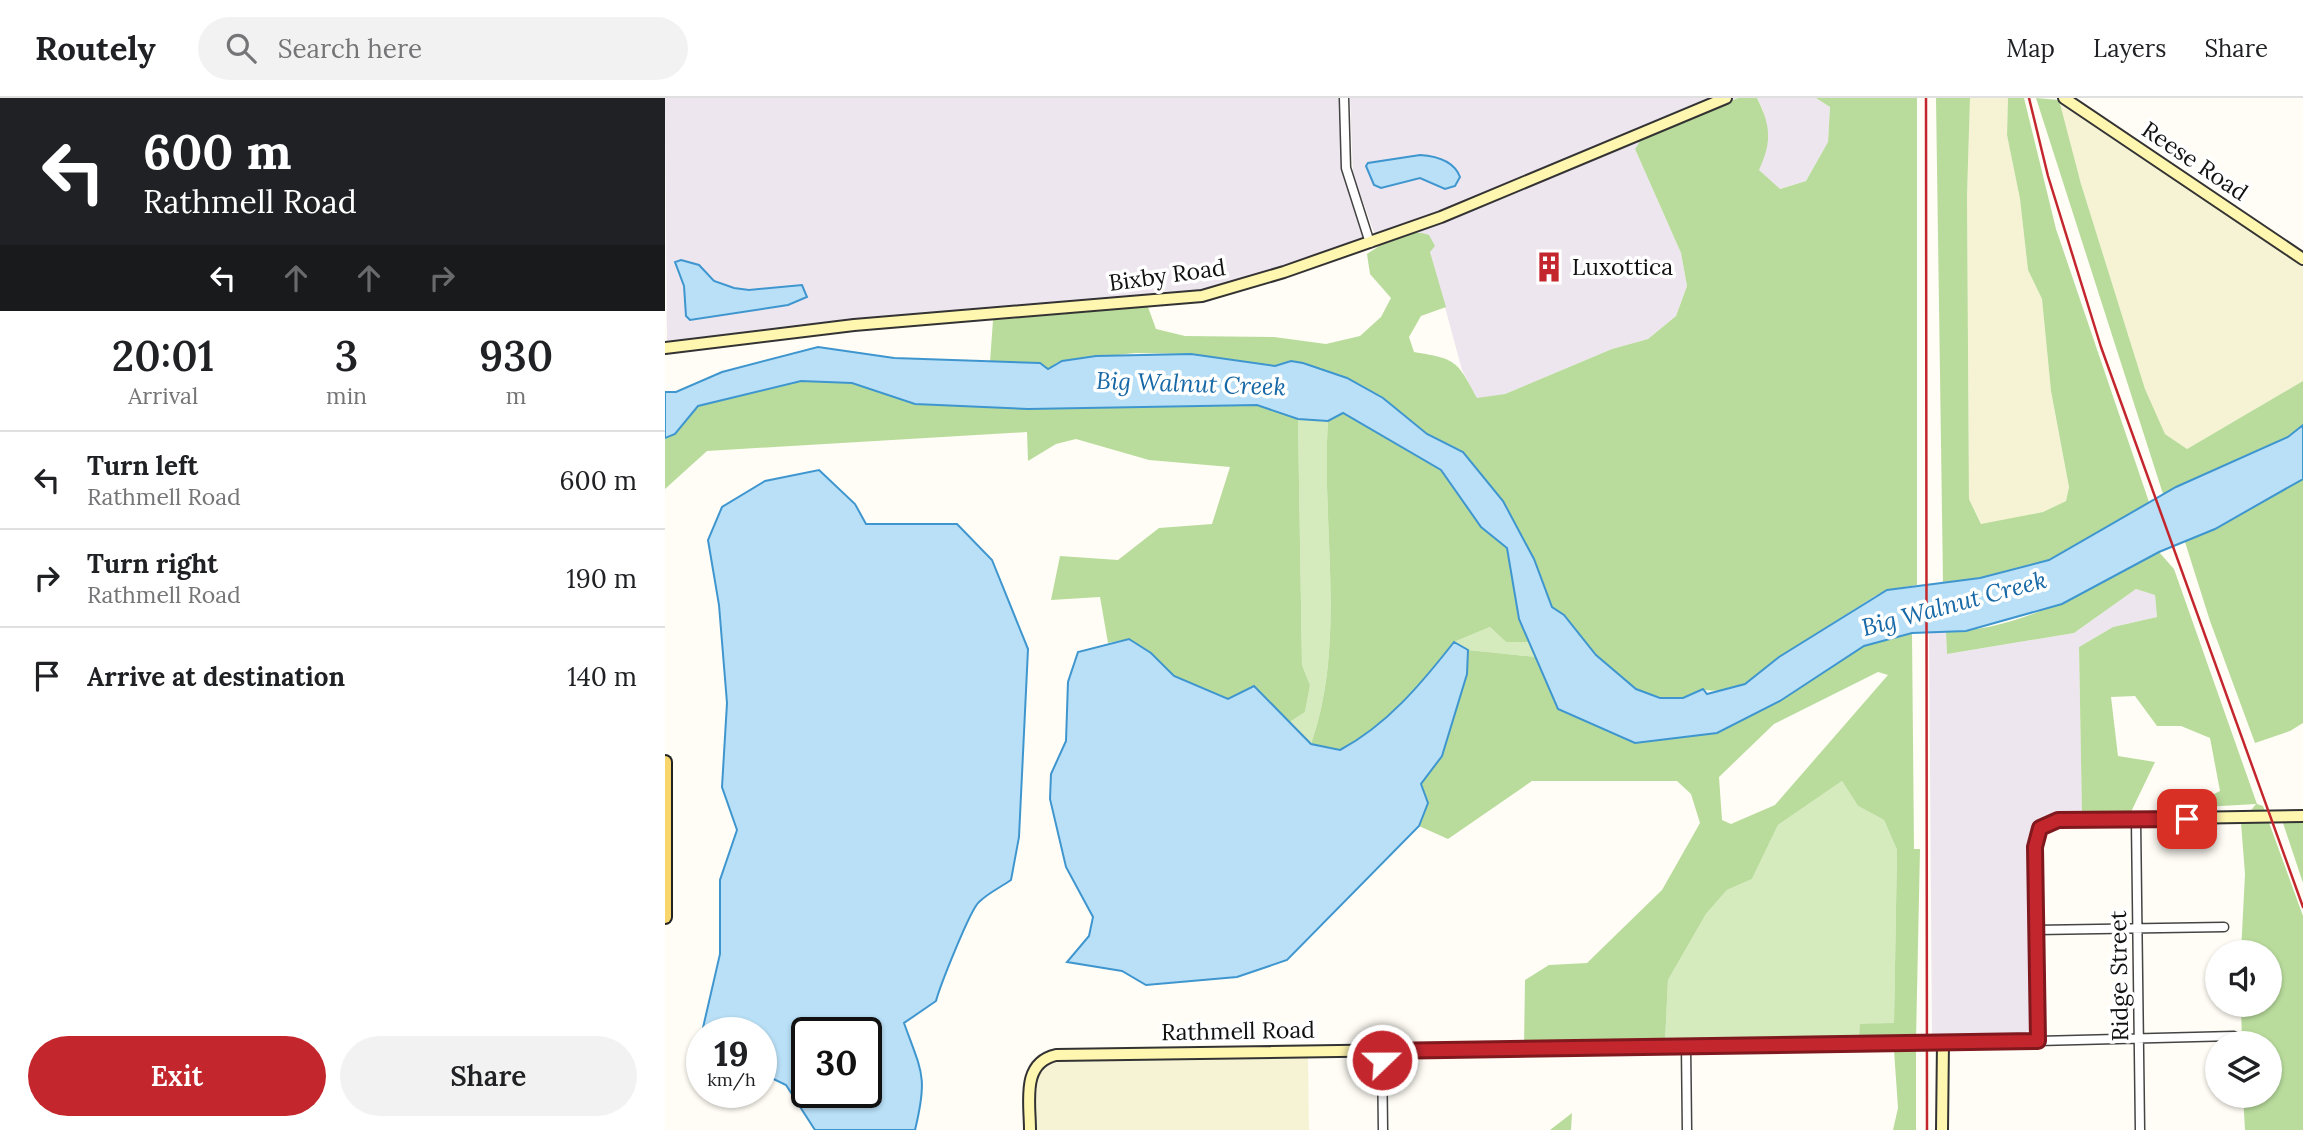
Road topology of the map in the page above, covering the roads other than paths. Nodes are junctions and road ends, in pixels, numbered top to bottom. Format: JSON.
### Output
{"nodes":[{"id":1,"x":1344,"y":98,"type":"edge"},
{"id":2,"x":1726,"y":98,"type":"edge"},
{"id":3,"x":2064,"y":98,"type":"edge"},
{"id":4,"x":1370,"y":243,"type":"junction"},
{"id":5,"x":2303,"y":259,"type":"edge"},
{"id":6,"x":665,"y":348,"type":"edge"},
{"id":7,"x":665,"y":762,"type":"edge"},
{"id":8,"x":2303,"y":816,"type":"edge"},
{"id":9,"x":2136,"y":821,"type":"junction"},
{"id":10,"x":665,"y":917,"type":"edge"},
{"id":11,"x":2224,"y":927,"type":"dead end"},
{"id":12,"x":2137,"y":929,"type":"junction"},
{"id":13,"x":2036,"y":930,"type":"junction"},
{"id":14,"x":2139,"y":1036,"type":"junction"},
{"id":15,"x":2205,"y":1036,"type":"edge"},
{"id":16,"x":2038,"y":1041,"type":"junction"},
{"id":17,"x":1943,"y":1042,"type":"junction"},
{"id":18,"x":1686,"y":1046,"type":"junction"},
{"id":19,"x":1382,"y":1051,"type":"junction"},
{"id":20,"x":1030,"y":1130,"type":"edge"},
{"id":21,"x":1383,"y":1130,"type":"edge"},
{"id":22,"x":1687,"y":1130,"type":"edge"},
{"id":23,"x":1942,"y":1130,"type":"edge"},
{"id":24,"x":2140,"y":1130,"type":"edge"}],
"edges":[{"from":1,"to":4,"type":"street"},
{"from":2,"to":4,"type":"street","name":"Bixby Road"},
{"from":3,"to":5,"type":"street","name":"Reese Road"},
{"from":4,"to":6,"type":"street","name":"Bixby Road"},
{"from":7,"to":10,"type":"main road"},
{"from":8,"to":9,"type":"street"},
{"from":9,"to":12,"type":"street","name":"Ridge Street"},
{"from":9,"to":13,"type":"street"},
{"from":11,"to":12,"type":"street"},
{"from":12,"to":13,"type":"street"},
{"from":12,"to":14,"type":"street","name":"Ridge Street"},
{"from":13,"to":16,"type":"street"},
{"from":14,"to":15,"type":"street"},
{"from":14,"to":16,"type":"street"},
{"from":14,"to":24,"type":"street","name":"Ridge Street"},
{"from":16,"to":17,"type":"street","name":"Rathmell Road"},
{"from":17,"to":18,"type":"street","name":"Rathmell Road"},
{"from":17,"to":23,"type":"street"},
{"from":18,"to":19,"type":"street","name":"Rathmell Road"},
{"from":18,"to":22,"type":"street"},
{"from":19,"to":20,"type":"street","name":"Rathmell Road"},
{"from":19,"to":21,"type":"street"}]}
